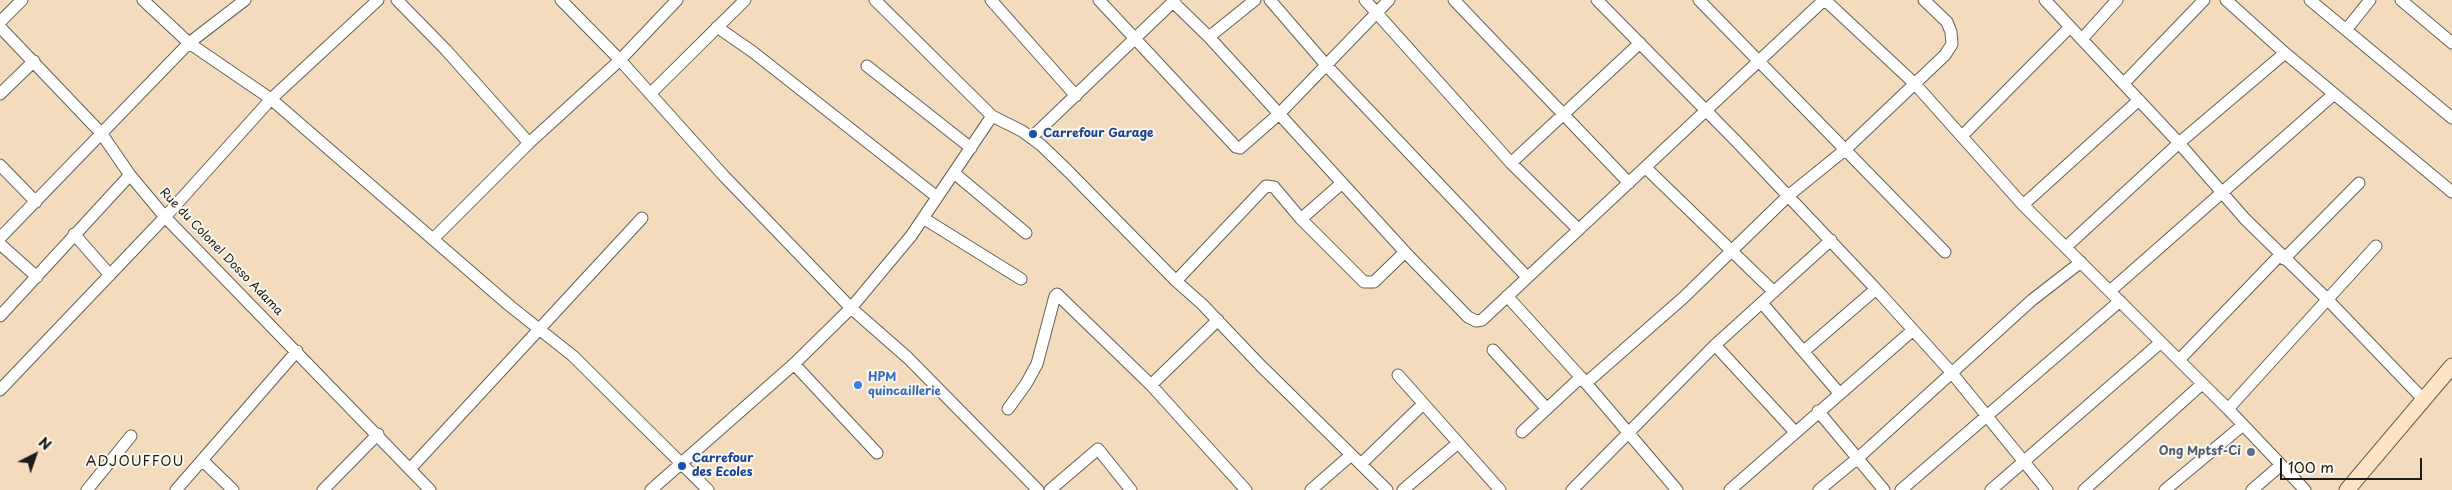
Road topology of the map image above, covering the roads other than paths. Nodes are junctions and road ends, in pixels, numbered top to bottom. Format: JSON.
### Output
{"nodes":[{"id":1,"x":22,"y":0,"type":"edge"},
{"id":2,"x":143,"y":0,"type":"edge"},
{"id":3,"x":245,"y":0,"type":"edge"},
{"id":4,"x":378,"y":0,"type":"edge"},
{"id":5,"x":397,"y":0,"type":"edge"},
{"id":6,"x":560,"y":0,"type":"edge"},
{"id":7,"x":677,"y":0,"type":"edge"},
{"id":8,"x":745,"y":0,"type":"edge"},
{"id":9,"x":991,"y":0,"type":"edge"},
{"id":10,"x":1099,"y":0,"type":"edge"},
{"id":11,"x":1255,"y":0,"type":"edge"},
{"id":12,"x":1270,"y":0,"type":"edge"},
{"id":13,"x":1365,"y":0,"type":"edge"},
{"id":14,"x":1389,"y":0,"type":"edge"},
{"id":15,"x":1454,"y":0,"type":"edge"},
{"id":16,"x":1597,"y":0,"type":"edge"},
{"id":17,"x":1699,"y":0,"type":"edge"},
{"id":18,"x":1924,"y":0,"type":"edge"},
{"id":19,"x":2045,"y":0,"type":"edge"},
{"id":20,"x":2117,"y":0,"type":"edge"},
{"id":21,"x":2204,"y":0,"type":"edge"},
{"id":22,"x":2226,"y":0,"type":"edge"},
{"id":23,"x":2310,"y":0,"type":"edge"},
{"id":24,"x":2370,"y":0,"type":"edge"},
{"id":25,"x":2401,"y":0,"type":"edge"},
{"id":26,"x":1174,"y":1,"type":"edge"},
{"id":27,"x":882,"y":2,"type":"edge"},
{"id":28,"x":1830,"y":2,"type":"edge"},
{"id":29,"x":1376,"y":12,"type":"junction"},
{"id":30,"x":0,"y":22,"type":"edge"},
{"id":31,"x":0,"y":27,"type":"edge"},
{"id":32,"x":2070,"y":27,"type":"junction"},
{"id":33,"x":717,"y":28,"type":"junction"},
{"id":34,"x":2346,"y":30,"type":"junction"},
{"id":35,"x":1209,"y":37,"type":"junction"},
{"id":36,"x":1135,"y":38,"type":"junction"},
{"id":37,"x":2082,"y":39,"type":"junction"},
{"id":38,"x":189,"y":43,"type":"junction"},
{"id":39,"x":1640,"y":43,"type":"junction"},
{"id":40,"x":2452,"y":43,"type":"edge"},
{"id":41,"x":2285,"y":53,"type":"junction"},
{"id":42,"x":620,"y":60,"type":"junction"},
{"id":43,"x":34,"y":61,"type":"junction"},
{"id":44,"x":1760,"y":61,"type":"junction"},
{"id":45,"x":1326,"y":65,"type":"junction"},
{"id":46,"x":868,"y":66,"type":"dead end"},
{"id":47,"x":2124,"y":83,"type":"junction"},
{"id":48,"x":1915,"y":84,"type":"junction"},
{"id":49,"x":0,"y":94,"type":"edge"},
{"id":50,"x":650,"y":94,"type":"junction"},
{"id":51,"x":2334,"y":94,"type":"junction"},
{"id":52,"x":1076,"y":96,"type":"junction"},
{"id":53,"x":271,"y":99,"type":"junction"},
{"id":54,"x":2139,"y":100,"type":"junction"},
{"id":55,"x":1706,"y":111,"type":"junction"},
{"id":56,"x":1279,"y":114,"type":"junction"},
{"id":57,"x":1564,"y":114,"type":"junction"},
{"id":58,"x":992,"y":116,"type":"junction"},
{"id":59,"x":2452,"y":118,"type":"edge"},
{"id":60,"x":101,"y":133,"type":"junction"},
{"id":61,"x":1962,"y":136,"type":"junction"},
{"id":62,"x":1032,"y":138,"type":"junction"},
{"id":63,"x":2179,"y":143,"type":"junction"},
{"id":64,"x":530,"y":144,"type":"junction"},
{"id":65,"x":971,"y":148,"type":"junction"},
{"id":66,"x":1846,"y":149,"type":"junction"},
{"id":67,"x":1511,"y":163,"type":"junction"},
{"id":68,"x":0,"y":165,"type":"edge"},
{"id":69,"x":1646,"y":168,"type":"junction"},
{"id":70,"x":954,"y":173,"type":"junction"},
{"id":71,"x":130,"y":176,"type":"junction"},
{"id":72,"x":1342,"y":183,"type":"junction"},
{"id":73,"x":1629,"y":183,"type":"junction"},
{"id":74,"x":2359,"y":183,"type":"dead end"},
{"id":75,"x":2222,"y":192,"type":"junction"},
{"id":76,"x":2452,"y":192,"type":"edge"},
{"id":77,"x":1788,"y":196,"type":"junction"},
{"id":78,"x":937,"y":197,"type":"junction"},
{"id":79,"x":36,"y":202,"type":"junction"},
{"id":80,"x":2024,"y":205,"type":"junction"},
{"id":81,"x":166,"y":217,"type":"junction"},
{"id":82,"x":642,"y":218,"type":"dead end"},
{"id":83,"x":922,"y":218,"type":"junction"},
{"id":84,"x":1301,"y":219,"type":"junction"},
{"id":85,"x":1578,"y":230,"type":"junction"},
{"id":86,"x":1026,"y":233,"type":"dead end"},
{"id":87,"x":74,"y":234,"type":"junction"},
{"id":88,"x":0,"y":238,"type":"edge"},
{"id":89,"x":434,"y":238,"type":"junction"},
{"id":90,"x":1831,"y":240,"type":"junction"},
{"id":91,"x":0,"y":244,"type":"edge"},
{"id":92,"x":2376,"y":246,"type":"dead end"},
{"id":93,"x":2066,"y":247,"type":"junction"},
{"id":94,"x":1732,"y":250,"type":"junction"},
{"id":95,"x":1406,"y":252,"type":"junction"},
{"id":96,"x":1945,"y":252,"type":"dead end"},
{"id":97,"x":2282,"y":257,"type":"junction"},
{"id":98,"x":2081,"y":262,"type":"junction"},
{"id":99,"x":110,"y":275,"type":"junction"},
{"id":100,"x":37,"y":277,"type":"junction"},
{"id":101,"x":1527,"y":277,"type":"junction"},
{"id":102,"x":1021,"y":279,"type":"dead end"},
{"id":103,"x":1176,"y":281,"type":"junction"},
{"id":104,"x":1876,"y":289,"type":"junction"},
{"id":105,"x":2110,"y":291,"type":"junction"},
{"id":106,"x":1774,"y":292,"type":"junction"},
{"id":107,"x":1507,"y":296,"type":"junction"},
{"id":108,"x":2328,"y":300,"type":"junction"},
{"id":109,"x":2120,"y":301,"type":"junction"},
{"id":110,"x":1762,"y":303,"type":"junction"},
{"id":111,"x":851,"y":308,"type":"junction"},
{"id":112,"x":0,"y":316,"type":"edge"},
{"id":113,"x":1218,"y":320,"type":"junction"},
{"id":114,"x":540,"y":330,"type":"junction"},
{"id":115,"x":1913,"y":330,"type":"junction"},
{"id":116,"x":2160,"y":342,"type":"junction"},
{"id":117,"x":1715,"y":345,"type":"junction"},
{"id":118,"x":1493,"y":350,"type":"dead end"},
{"id":119,"x":297,"y":351,"type":"junction"},
{"id":120,"x":1804,"y":351,"type":"junction"},
{"id":121,"x":2179,"y":360,"type":"junction"},
{"id":122,"x":794,"y":364,"type":"junction"},
{"id":123,"x":2452,"y":366,"type":"edge"},
{"id":124,"x":1951,"y":372,"type":"junction"},
{"id":125,"x":1398,"y":375,"type":"dead end"},
{"id":126,"x":1584,"y":380,"type":"junction"},
{"id":127,"x":2202,"y":384,"type":"junction"},
{"id":128,"x":1151,"y":385,"type":"junction"},
{"id":129,"x":0,"y":390,"type":"edge"},
{"id":130,"x":1839,"y":393,"type":"junction"},
{"id":131,"x":2423,"y":399,"type":"junction"},
{"id":132,"x":1424,"y":404,"type":"junction"},
{"id":133,"x":1008,"y":409,"type":"dead end"},
{"id":134,"x":1547,"y":409,"type":"junction"},
{"id":135,"x":2228,"y":409,"type":"junction"},
{"id":136,"x":1818,"y":412,"type":"junction"},
{"id":137,"x":1988,"y":417,"type":"junction"},
{"id":138,"x":2243,"y":425,"type":"junction"},
{"id":139,"x":1522,"y":432,"type":"dead end"},
{"id":140,"x":1795,"y":432,"type":"junction"},
{"id":141,"x":1628,"y":433,"type":"junction"},
{"id":142,"x":378,"y":434,"type":"junction"},
{"id":143,"x":131,"y":436,"type":"dead end"},
{"id":144,"x":1458,"y":443,"type":"junction"},
{"id":145,"x":877,"y":452,"type":"dead end"},
{"id":146,"x":1351,"y":455,"type":"junction"},
{"id":147,"x":1858,"y":458,"type":"junction"},
{"id":148,"x":203,"y":461,"type":"junction"},
{"id":149,"x":2025,"y":462,"type":"junction"},
{"id":150,"x":682,"y":464,"type":"junction"},
{"id":151,"x":1361,"y":464,"type":"junction"},
{"id":152,"x":2281,"y":465,"type":"junction"},
{"id":153,"x":410,"y":469,"type":"junction"},
{"id":154,"x":87,"y":490,"type":"edge"},
{"id":155,"x":176,"y":490,"type":"edge"},
{"id":156,"x":233,"y":490,"type":"edge"},
{"id":157,"x":324,"y":490,"type":"edge"},
{"id":158,"x":430,"y":490,"type":"edge"},
{"id":159,"x":652,"y":490,"type":"edge"},
{"id":160,"x":708,"y":490,"type":"edge"},
{"id":161,"x":1038,"y":490,"type":"edge"},
{"id":162,"x":1050,"y":490,"type":"edge"},
{"id":163,"x":1131,"y":490,"type":"edge"},
{"id":164,"x":1246,"y":490,"type":"edge"},
{"id":165,"x":1311,"y":490,"type":"edge"},
{"id":166,"x":1386,"y":490,"type":"edge"},
{"id":167,"x":1403,"y":490,"type":"edge"},
{"id":168,"x":1500,"y":490,"type":"edge"},
{"id":169,"x":1572,"y":490,"type":"edge"},
{"id":170,"x":1677,"y":490,"type":"edge"},
{"id":171,"x":1730,"y":490,"type":"edge"},
{"id":172,"x":1819,"y":490,"type":"edge"},
{"id":173,"x":1884,"y":490,"type":"edge"},
{"id":174,"x":1901,"y":490,"type":"edge"},
{"id":175,"x":1992,"y":490,"type":"edge"},
{"id":176,"x":2047,"y":490,"type":"edge"},
{"id":177,"x":2084,"y":490,"type":"edge"},
{"id":178,"x":2165,"y":490,"type":"edge"},
{"id":179,"x":2252,"y":490,"type":"edge"},
{"id":180,"x":2305,"y":490,"type":"edge"},
{"id":181,"x":2347,"y":490,"type":"edge"}],
"edges":[{"from":1,"to":30,"type":"street"},
{"from":2,"to":38,"type":"street"},
{"from":3,"to":38,"type":"street"},
{"from":4,"to":53,"type":"street"},
{"from":5,"to":64,"type":"street"},
{"from":6,"to":42,"type":"street"},
{"from":7,"to":42,"type":"street"},
{"from":8,"to":33,"type":"street"},
{"from":9,"to":52,"type":"street"},
{"from":10,"to":36,"type":"street"},
{"from":11,"to":35,"type":"street"},
{"from":12,"to":45,"type":"street"},
{"from":13,"to":29,"type":"street"},
{"from":14,"to":29,"type":"street"},
{"from":15,"to":57,"type":"street"},
{"from":16,"to":39,"type":"street"},
{"from":17,"to":44,"type":"street"},
{"from":18,"to":48,"type":"street"},
{"from":19,"to":32,"type":"street"},
{"from":20,"to":37,"type":"street"},
{"from":21,"to":47,"type":"street"},
{"from":22,"to":41,"type":"street"},
{"from":23,"to":34,"type":"street"},
{"from":24,"to":34,"type":"street"},
{"from":25,"to":40,"type":"street"},
{"from":26,"to":35,"type":"street"},
{"from":26,"to":36,"type":"street"},
{"from":27,"to":58,"type":"street"},
{"from":28,"to":44,"type":"street"},
{"from":28,"to":48,"type":"street"},
{"from":29,"to":45,"type":"street"},
{"from":29,"to":67,"type":"street"},
{"from":31,"to":43,"type":"street","name":"Rue du Colonel Dosso Adama"},
{"from":32,"to":37,"type":"street"},
{"from":32,"to":61,"type":"street"},
{"from":33,"to":50,"type":"street"},
{"from":33,"to":78,"type":"street"},
{"from":34,"to":59,"type":"street"},
{"from":35,"to":56,"type":"street"},
{"from":36,"to":52,"type":"street"},
{"from":36,"to":56,"type":"street"},
{"from":37,"to":47,"type":"street"},
{"from":38,"to":53,"type":"street"},
{"from":38,"to":60,"type":"street"},
{"from":39,"to":55,"type":"street"},
{"from":39,"to":57,"type":"street"},
{"from":41,"to":51,"type":"street"},
{"from":41,"to":63,"type":"street"},
{"from":42,"to":50,"type":"street"},
{"from":42,"to":64,"type":"street"},
{"from":43,"to":49,"type":"street"},
{"from":43,"to":60,"type":"street","name":"Rue du Colonel Dosso Adama"},
{"from":44,"to":55,"type":"street"},
{"from":44,"to":66,"type":"street"},
{"from":45,"to":56,"type":"street"},
{"from":45,"to":101,"type":"street"},
{"from":46,"to":65,"type":"street"},
{"from":47,"to":54,"type":"street"},
{"from":48,"to":61,"type":"street"},
{"from":48,"to":66,"type":"street"},
{"from":50,"to":111,"type":"street"},
{"from":51,"to":75,"type":"street"},
{"from":51,"to":76,"type":"street"},
{"from":52,"to":62,"type":"street"},
{"from":53,"to":81,"type":"street"},
{"from":53,"to":89,"type":"street"},
{"from":54,"to":63,"type":"street"},
{"from":54,"to":80,"type":"street"},
{"from":55,"to":69,"type":"street"},
{"from":55,"to":77,"type":"street"},
{"from":56,"to":72,"type":"street"},
{"from":57,"to":67,"type":"street"},
{"from":57,"to":73,"type":"street"},
{"from":58,"to":62,"type":"street"},
{"from":58,"to":65,"type":"street"},
{"from":60,"to":71,"type":"street","name":"Rue du Colonel Dosso Adama"},
{"from":60,"to":79,"type":"street"},
{"from":61,"to":80,"type":"street"},
{"from":62,"to":103,"type":"street"},
{"from":63,"to":75,"type":"street"},
{"from":63,"to":93,"type":"street"},
{"from":64,"to":89,"type":"street"},
{"from":65,"to":70,"type":"street"},
{"from":66,"to":77,"type":"street"},
{"from":66,"to":96,"type":"street"},
{"from":67,"to":85,"type":"street"},
{"from":68,"to":79,"type":"street"},
{"from":69,"to":73,"type":"street"},
{"from":69,"to":94,"type":"street"},
{"from":70,"to":78,"type":"street"},
{"from":70,"to":86,"type":"street"},
{"from":71,"to":81,"type":"street","name":"Rue du Colonel Dosso Adama"},
{"from":71,"to":87,"type":"street"},
{"from":72,"to":84,"type":"street"},
{"from":72,"to":95,"type":"street"},
{"from":73,"to":85,"type":"street"},
{"from":74,"to":97,"type":"street"},
{"from":75,"to":97,"type":"street"},
{"from":75,"to":105,"type":"street"},
{"from":77,"to":90,"type":"street"},
{"from":77,"to":94,"type":"street"},
{"from":78,"to":83,"type":"street"},
{"from":79,"to":88,"type":"street"},
{"from":80,"to":93,"type":"street"},
{"from":81,"to":99,"type":"street"},
{"from":81,"to":119,"type":"street","name":"Rue du Colonel Dosso Adama"},
{"from":82,"to":114,"type":"street"},
{"from":83,"to":102,"type":"street"},
{"from":83,"to":111,"type":"street"},
{"from":84,"to":95,"type":"street"},
{"from":84,"to":103,"type":"street"},
{"from":85,"to":101,"type":"street"},
{"from":87,"to":99,"type":"street"},
{"from":87,"to":100,"type":"street"},
{"from":89,"to":114,"type":"street"},
{"from":90,"to":104,"type":"street"},
{"from":90,"to":106,"type":"street"},
{"from":91,"to":100,"type":"street"},
{"from":92,"to":108,"type":"street"},
{"from":93,"to":98,"type":"street"},
{"from":94,"to":106,"type":"street"},
{"from":94,"to":126,"type":"street"},
{"from":95,"to":107,"type":"street"},
{"from":97,"to":108,"type":"street"},
{"from":97,"to":121,"type":"street"},
{"from":98,"to":105,"type":"street"},
{"from":98,"to":124,"type":"street"},
{"from":99,"to":129,"type":"street"},
{"from":100,"to":112,"type":"street"},
{"from":101,"to":107,"type":"street"},
{"from":103,"to":113,"type":"street"},
{"from":104,"to":115,"type":"street"},
{"from":104,"to":120,"type":"street"},
{"from":105,"to":109,"type":"street"},
{"from":106,"to":110,"type":"street"},
{"from":107,"to":126,"type":"street"},
{"from":108,"to":131,"type":"street"},
{"from":108,"to":135,"type":"street"},
{"from":109,"to":116,"type":"street"},
{"from":109,"to":137,"type":"street"},
{"from":110,"to":117,"type":"street"},
{"from":110,"to":120,"type":"street"},
{"from":111,"to":122,"type":"street"},
{"from":111,"to":161,"type":"street"},
{"from":113,"to":128,"type":"street"},
{"from":113,"to":146,"type":"street"},
{"from":114,"to":150,"type":"street"},
{"from":114,"to":153,"type":"street"},
{"from":115,"to":124,"type":"street"},
{"from":115,"to":130,"type":"street"},
{"from":116,"to":121,"type":"street"},
{"from":116,"to":149,"type":"street"},
{"from":117,"to":140,"type":"street"},
{"from":117,"to":141,"type":"street"},
{"from":118,"to":134,"type":"street"},
{"from":119,"to":142,"type":"street","name":"Rue du Colonel Dosso Adama"},
{"from":119,"to":148,"type":"street"},
{"from":120,"to":130,"type":"street"},
{"from":121,"to":127,"type":"street"},
{"from":122,"to":145,"type":"street"},
{"from":122,"to":150,"type":"street"},
{"from":123,"to":131,"type":"street"},
{"from":124,"to":137,"type":"street"},
{"from":124,"to":147,"type":"street"},
{"from":125,"to":132,"type":"street"},
{"from":126,"to":134,"type":"street"},
{"from":126,"to":141,"type":"street"},
{"from":127,"to":135,"type":"street"},
{"from":127,"to":177,"type":"street"},
{"from":128,"to":133,"type":"street"},
{"from":128,"to":164,"type":"street"},
{"from":130,"to":136,"type":"street"},
{"from":131,"to":181,"type":"street"},
{"from":132,"to":144,"type":"street"},
{"from":132,"to":151,"type":"street"},
{"from":134,"to":139,"type":"street"},
{"from":135,"to":138,"type":"street"},
{"from":136,"to":140,"type":"street"},
{"from":136,"to":147,"type":"street"},
{"from":137,"to":149,"type":"street"},
{"from":137,"to":174,"type":"street"},
{"from":138,"to":152,"type":"street"},
{"from":138,"to":178,"type":"street"},
{"from":140,"to":171,"type":"street"},
{"from":141,"to":169,"type":"street"},
{"from":141,"to":170,"type":"street"},
{"from":142,"to":153,"type":"street","name":"Rue du Colonel Dosso Adama"},
{"from":142,"to":157,"type":"street"},
{"from":143,"to":154,"type":"street"},
{"from":144,"to":167,"type":"street"},
{"from":144,"to":168,"type":"street"},
{"from":146,"to":151,"type":"street"},
{"from":146,"to":165,"type":"street"},
{"from":147,"to":172,"type":"street"},
{"from":147,"to":173,"type":"street"},
{"from":148,"to":155,"type":"street"},
{"from":148,"to":156,"type":"street"},
{"from":149,"to":175,"type":"street"},
{"from":149,"to":176,"type":"street"},
{"from":150,"to":159,"type":"street"},
{"from":150,"to":160,"type":"street"},
{"from":151,"to":166,"type":"street"},
{"from":152,"to":179,"type":"street"},
{"from":152,"to":180,"type":"street"},
{"from":153,"to":158,"type":"street","name":"Rue du Colonel Dosso Adama"},
{"from":162,"to":163,"type":"street"}]}
